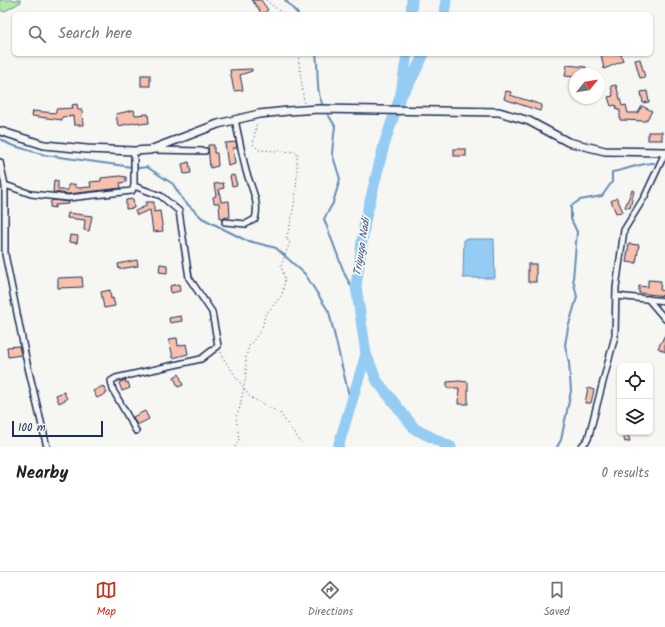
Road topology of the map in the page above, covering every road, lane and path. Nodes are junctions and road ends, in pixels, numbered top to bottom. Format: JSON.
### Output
{"nodes":[{"id":1,"x":266,"y":0,"type":"edge"},
{"id":2,"x":281,"y":12,"type":"edge"},
{"id":3,"x":298,"y":56,"type":"edge"},
{"id":4,"x":304,"y":110,"type":"junction"},
{"id":5,"x":259,"y":114,"type":"junction"},
{"id":6,"x":235,"y":120,"type":"junction"},
{"id":7,"x":0,"y":131,"type":"edge"},
{"id":8,"x":150,"y":150,"type":"junction"},
{"id":9,"x":134,"y":151,"type":"junction"},
{"id":10,"x":205,"y":151,"type":"dead end"},
{"id":11,"x":665,"y":153,"type":"edge"},
{"id":12,"x":0,"y":162,"type":"edge"},
{"id":13,"x":5,"y":185,"type":"junction"},
{"id":14,"x":134,"y":186,"type":"junction"},
{"id":15,"x":225,"y":222,"type":"dead end"},
{"id":16,"x":616,"y":296,"type":"junction"},
{"id":17,"x":648,"y":300,"type":"junction"},
{"id":18,"x":665,"y":301,"type":"edge"},
{"id":19,"x":665,"y":319,"type":"edge"},
{"id":20,"x":218,"y":346,"type":"junction"},
{"id":21,"x":243,"y":388,"type":"junction"},
{"id":22,"x":136,"y":431,"type":"dead end"},
{"id":23,"x":301,"y":443,"type":"dead end"},
{"id":24,"x":47,"y":447,"type":"edge"},
{"id":25,"x":235,"y":447,"type":"edge"},
{"id":26,"x":581,"y":447,"type":"edge"}],
"edges":[{"from":1,"to":2,"type":"path"},
{"from":3,"to":4,"type":"path"},
{"from":4,"to":5,"type":"main road"},
{"from":4,"to":11,"type":"main road"},
{"from":5,"to":6,"type":"main road"},
{"from":5,"to":21,"type":"path"},
{"from":6,"to":8,"type":"main road"},
{"from":6,"to":15,"type":"street"},
{"from":7,"to":9,"type":"main road"},
{"from":8,"to":9,"type":"main road"},
{"from":8,"to":10,"type":"street"},
{"from":9,"to":14,"type":"street"},
{"from":11,"to":16,"type":"street"},
{"from":12,"to":13,"type":"street"},
{"from":13,"to":14,"type":"street"},
{"from":13,"to":24,"type":"street"},
{"from":14,"to":20,"type":"street"},
{"from":16,"to":17,"type":"street"},
{"from":16,"to":26,"type":"street"},
{"from":17,"to":18,"type":"street"},
{"from":17,"to":19,"type":"street"},
{"from":20,"to":21,"type":"path"},
{"from":20,"to":22,"type":"street"},
{"from":21,"to":23,"type":"path"},
{"from":21,"to":25,"type":"path"}]}
